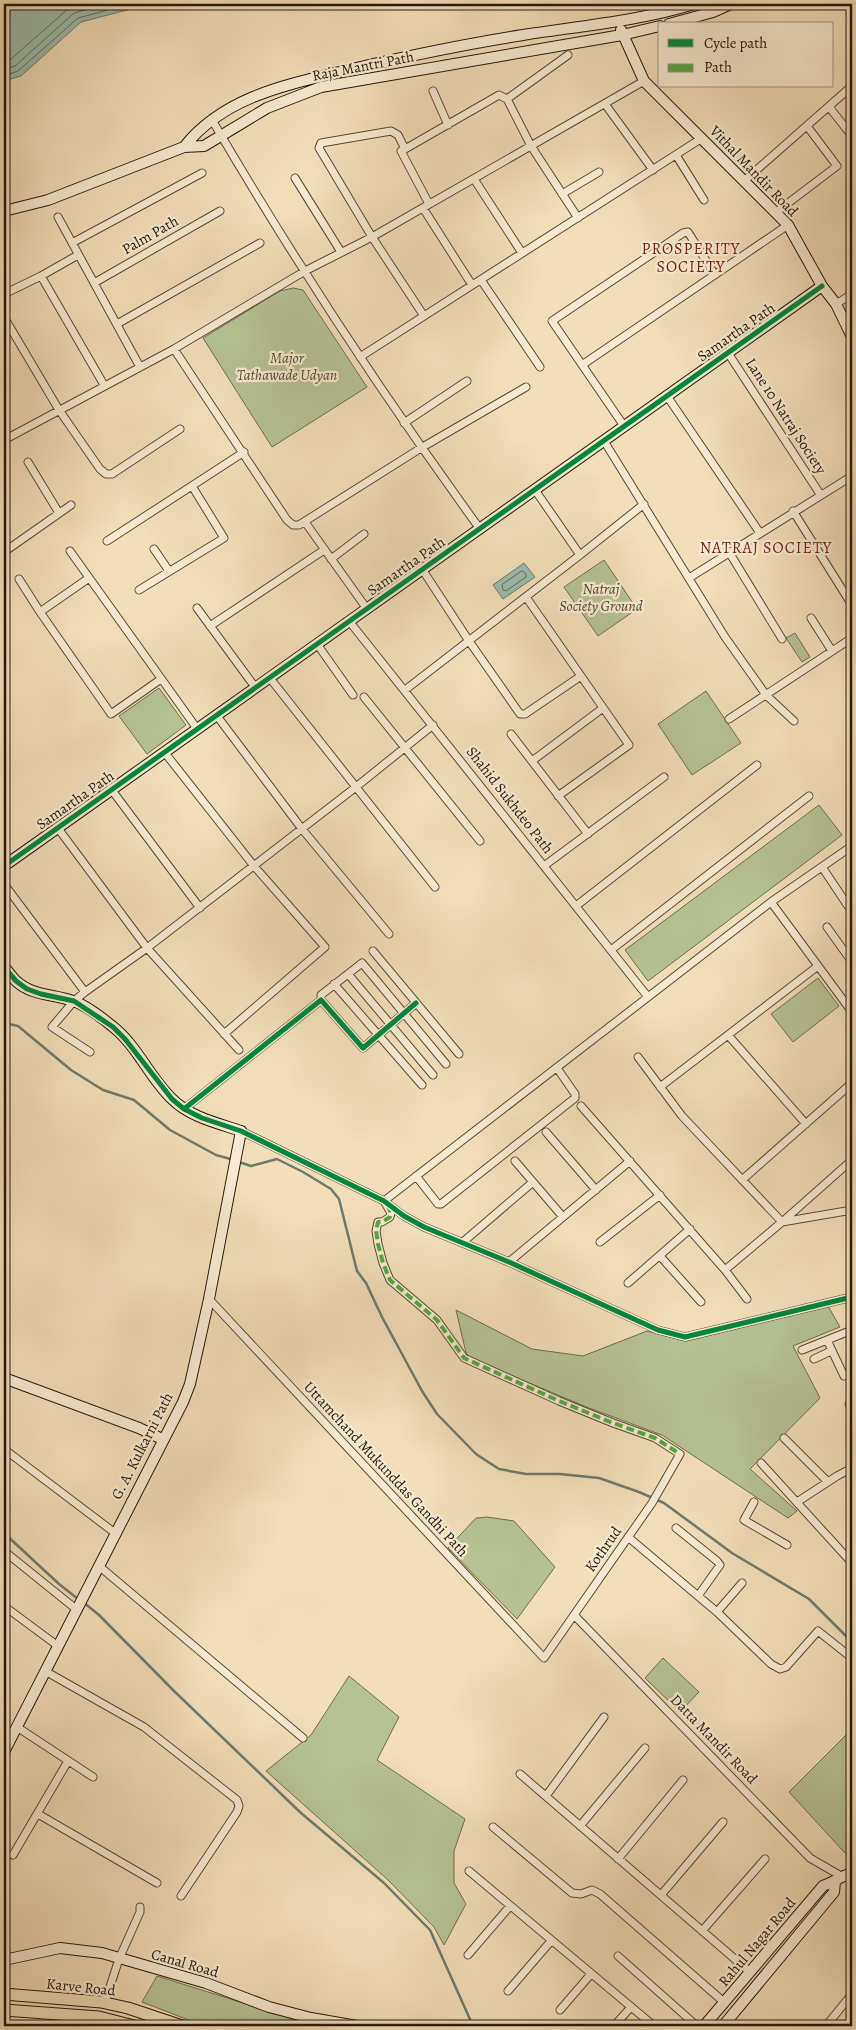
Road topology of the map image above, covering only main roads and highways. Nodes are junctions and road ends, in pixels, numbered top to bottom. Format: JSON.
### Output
{"nodes":[{"id":1,"x":4,"y":1994,"type":"edge"},
{"id":2,"x":4,"y":2010,"type":"edge"},
{"id":3,"x":134,"y":2026,"type":"edge"},
{"id":4,"x":182,"y":2026,"type":"edge"}],
"edges":[{"from":1,"to":4,"type":"main road","name":"Karve Road"},
{"from":2,"to":3,"type":"main road","name":"Karve Road"}]}
